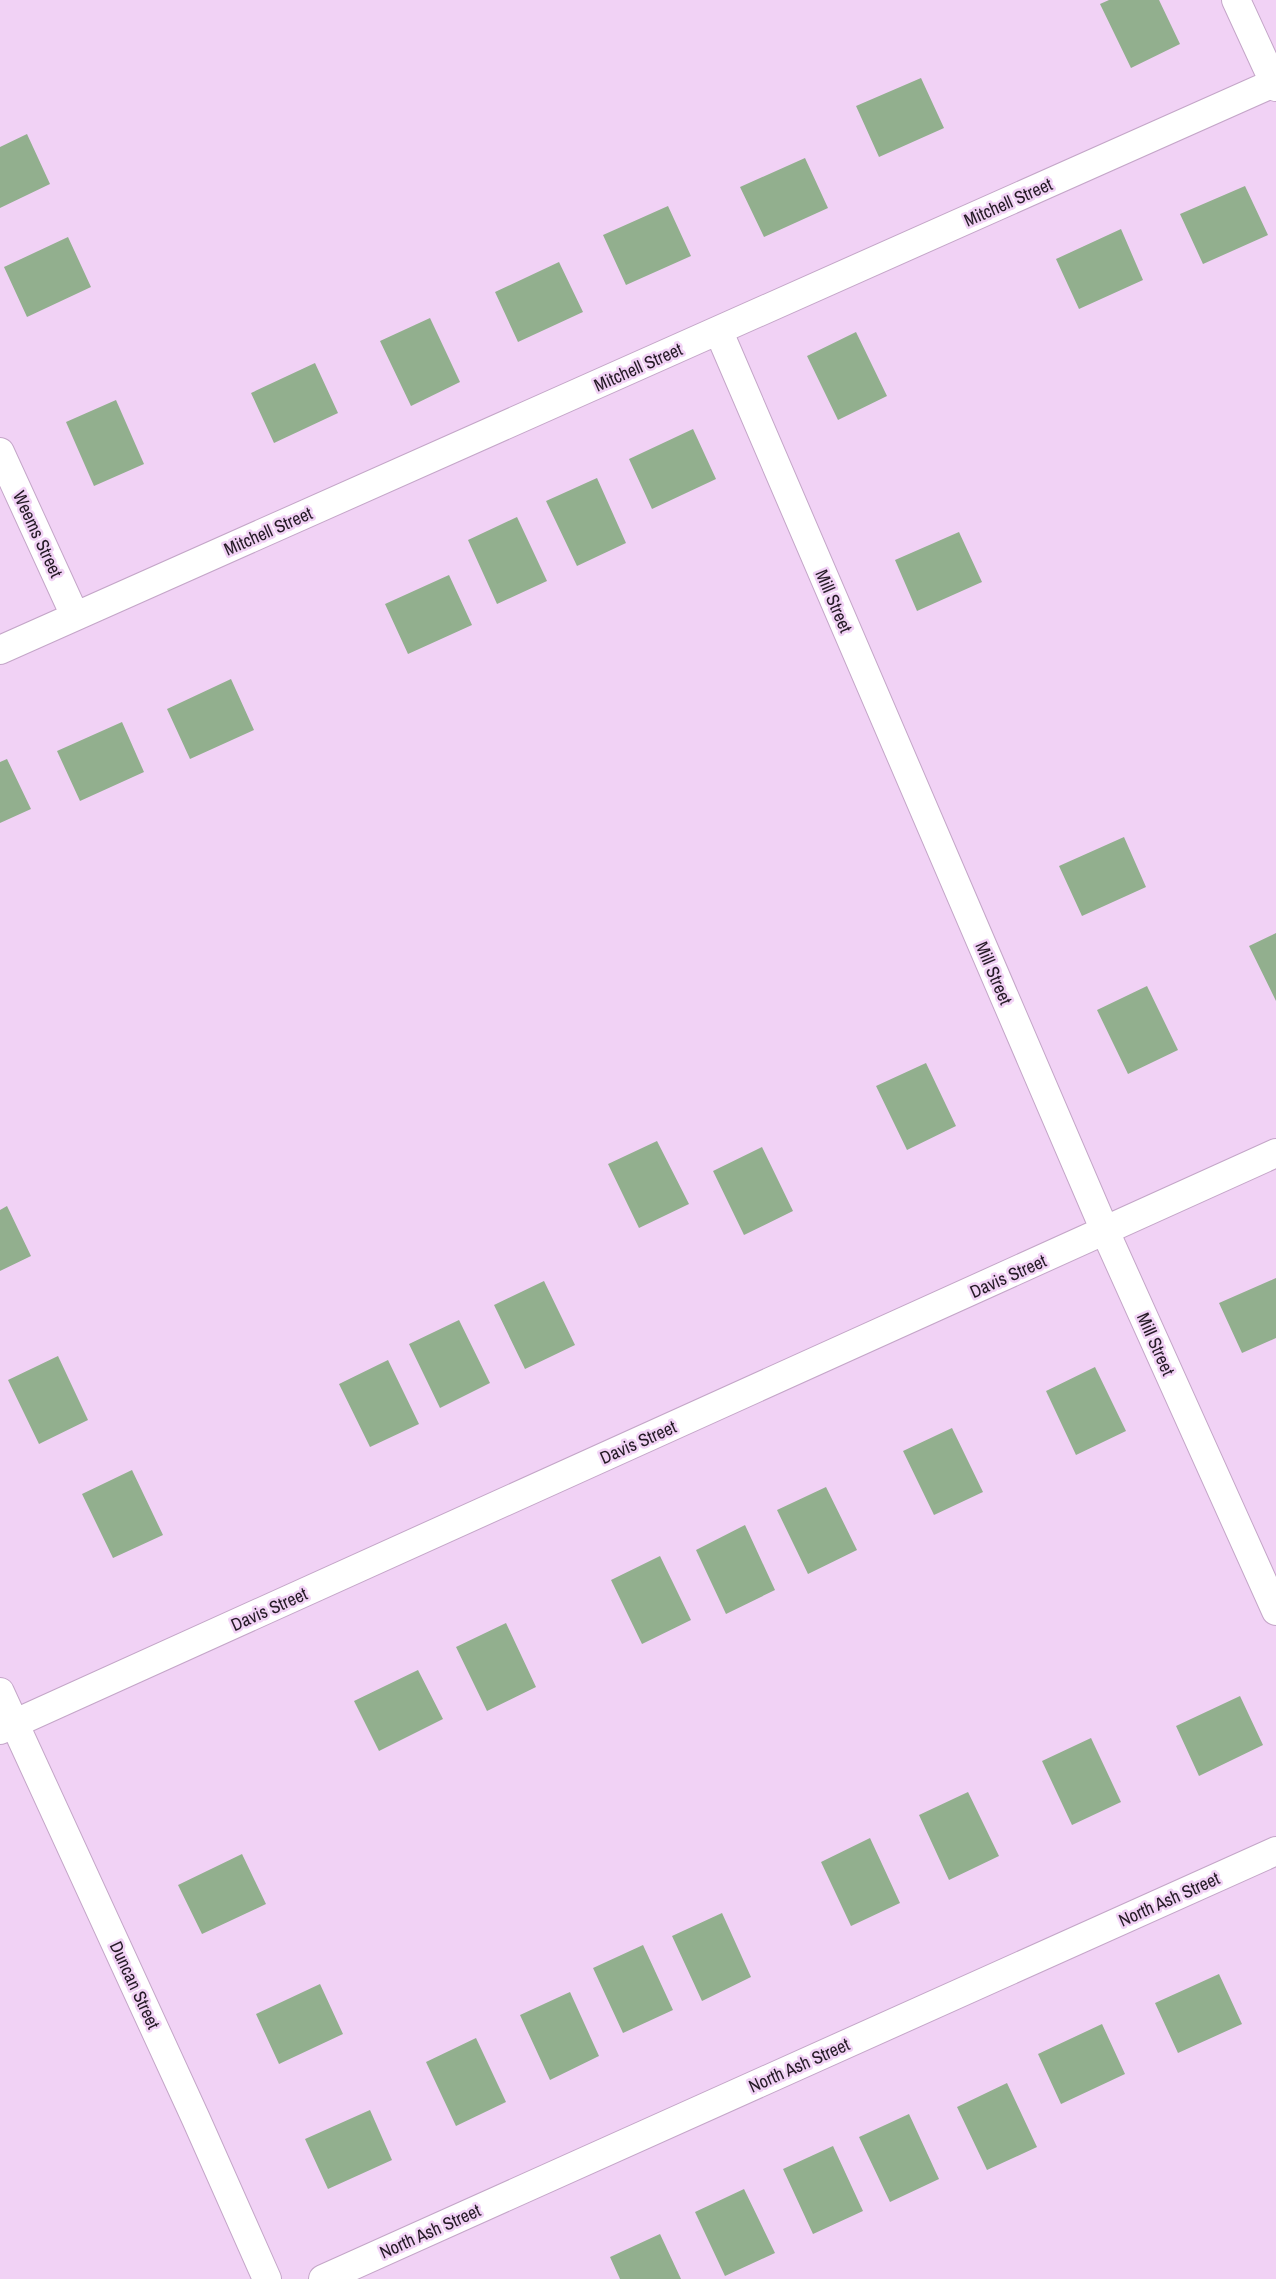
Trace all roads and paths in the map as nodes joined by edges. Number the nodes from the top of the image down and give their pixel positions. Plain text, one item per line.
1 (1236, 0) edge
2 (1276, 84) edge
3 (719, 332) junction
4 (0, 452) edge
5 (75, 616) junction
6 (0, 650) edge
7 (1276, 1153) edge
8 (1105, 1232) junction
9 (1276, 1611) edge
10 (0, 1692) edge
11 (7, 1727) edge
12 (1276, 1851) edge
13 (267, 2279) edge
14 (322, 2279) edge

1 - 2 street
2 - 3 street, Mitchell Street
3 - 5 street, Mitchell Street
3 - 8 street, Mill Street
4 - 5 street, Weems Street
5 - 6 street, Mitchell Street
7 - 8 street, Davis Street
8 - 9 street, Mill Street
8 - 11 street, Davis Street
10 - 11 street, Duncan Street
11 - 13 street, Duncan Street
12 - 14 street, North Ash Street

